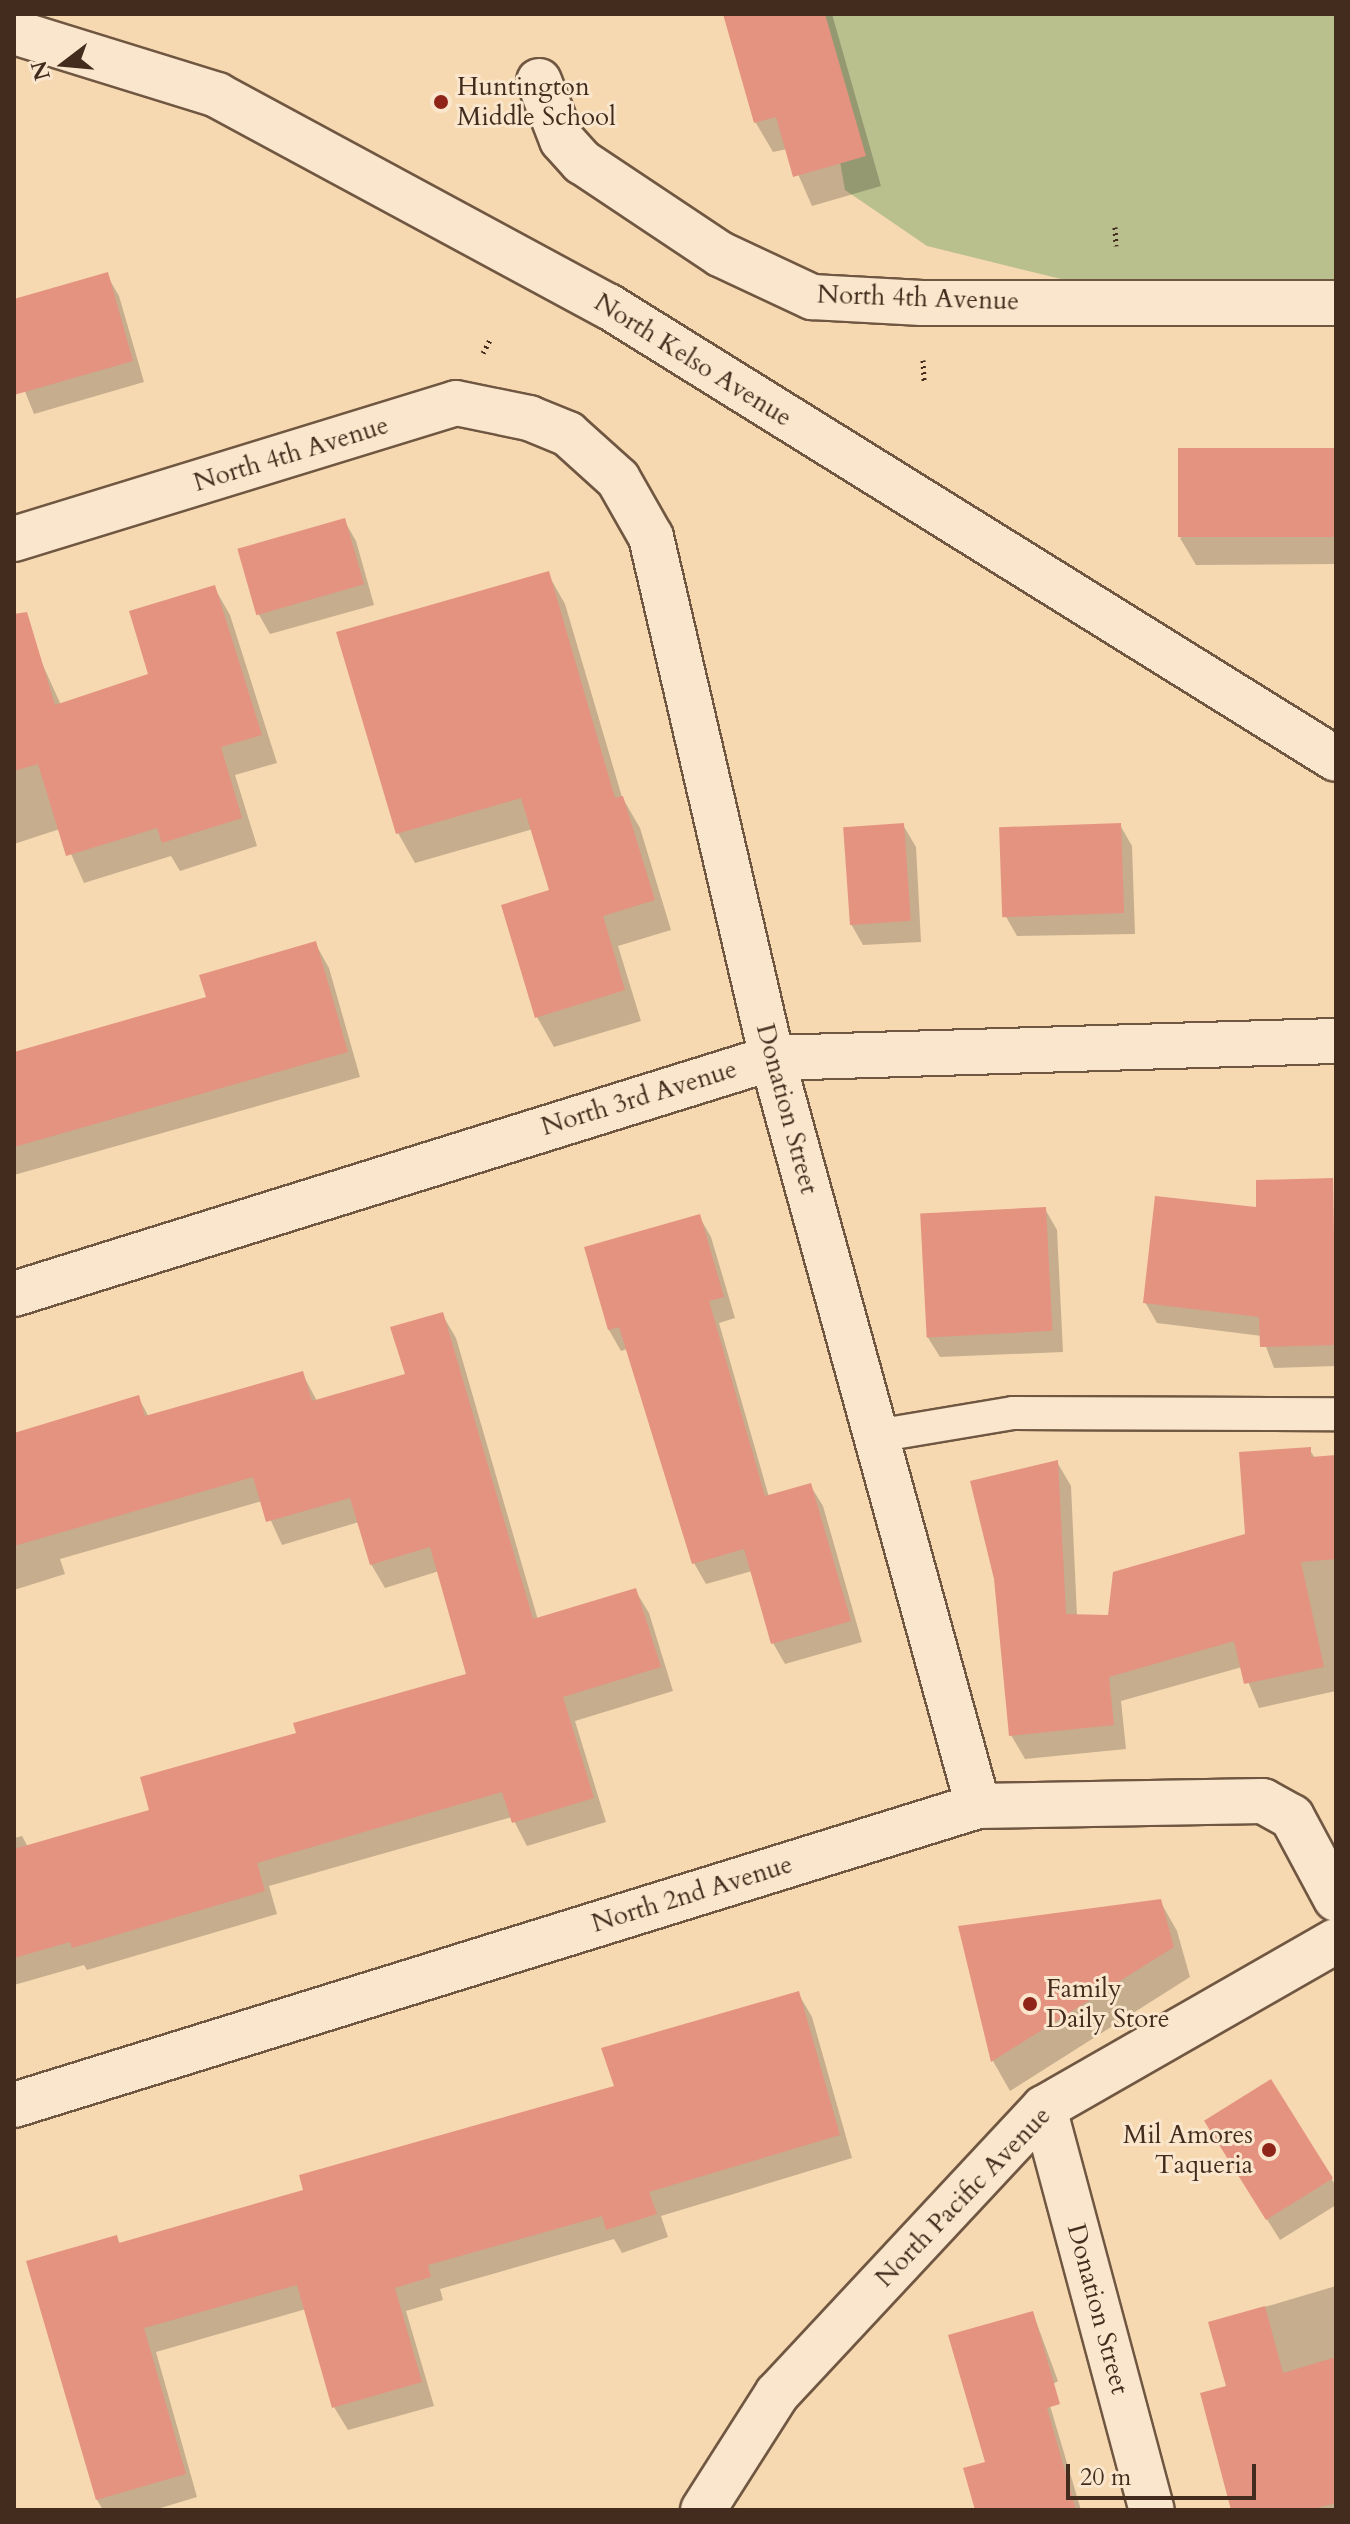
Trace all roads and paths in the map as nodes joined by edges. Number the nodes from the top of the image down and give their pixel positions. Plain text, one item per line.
1 (14, 32) edge
2 (539, 81) dead end
3 (1336, 303) edge
4 (568, 434) joint
5 (14, 539) edge
6 (1336, 759) edge
7 (1336, 1041) edge
8 (772, 1058) junction
9 (14, 1294) edge
10 (1336, 1414) edge
11 (876, 1436) junction
12 (978, 1806) junction
13 (1336, 1899) edge
14 (1336, 1941) edge
15 (14, 2105) edge
16 (1044, 2108) junction
17 (703, 2510) edge
18 (1152, 2510) edge

1 - 6 street, North Kelso Avenue
2 - 3 street, North 4th Avenue
4 - 5 street, North 4th Avenue
4 - 8 street, Donation Street
7 - 8 street, North 3rd Avenue
8 - 9 street, North 3rd Avenue
8 - 11 street, Donation Street
10 - 11 lane
11 - 12 street, Donation Street
12 - 13 street, North 2nd Avenue
12 - 15 street, North 2nd Avenue
14 - 16 street, North Pacific Avenue
16 - 17 street, North Pacific Avenue
16 - 18 street, Donation Street

